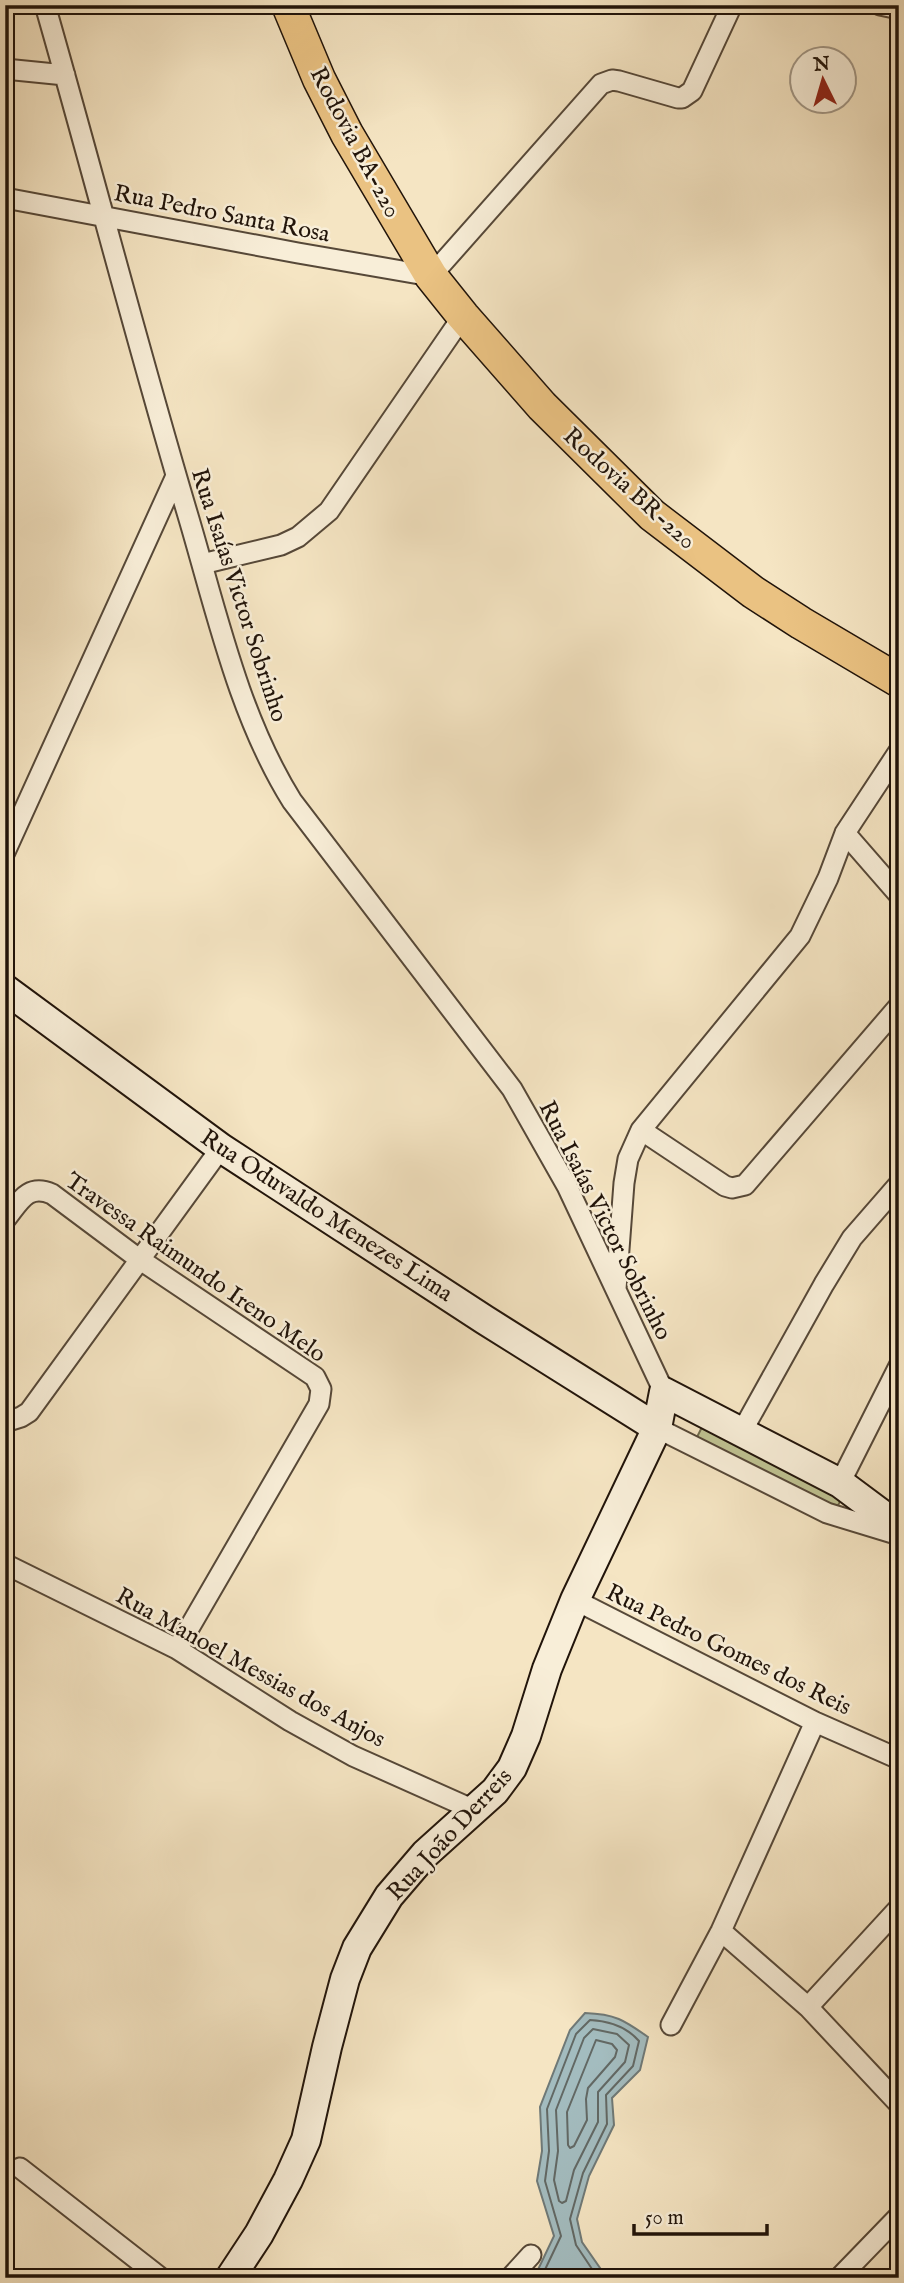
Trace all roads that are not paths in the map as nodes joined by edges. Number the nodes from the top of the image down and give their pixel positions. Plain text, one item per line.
1 (45, 5) edge
2 (288, 5) edge
3 (732, 5) edge
4 (880, 5) edge
5 (899, 9) edge
6 (5, 69) edge
7 (65, 75) junction
8 (5, 198) edge
9 (104, 216) junction
10 (431, 276) junction
11 (463, 316) junction
12 (176, 476) junction
13 (202, 564) junction
14 (899, 681) edge
15 (899, 751) edge
16 (845, 833) junction
17 (5, 852) edge
18 (899, 895) edge
19 (5, 989) edge
20 (899, 1006) edge
21 (641, 1130) junction
22 (221, 1148) junction
23 (899, 1184) edge
24 (5, 1220) edge
25 (139, 1259) junction
26 (616, 1290) junction
27 (899, 1366) edge
28 (664, 1392) junction
29 (5, 1422) edge
30 (657, 1428) junction
31 (741, 1433) junction
32 (840, 1483) junction
33 (899, 1527) edge
34 (899, 1535) edge
35 (5, 1564) edge
36 (575, 1600) junction
37 (177, 1649) junction
38 (815, 1722) junction
39 (899, 1759) edge
40 (474, 1810) junction
41 (899, 1908) edge
42 (721, 1931) junction
43 (808, 2007) junction
44 (671, 2025) dead end
45 (899, 2104) edge
46 (20, 2168) dead end
47 (899, 2216) edge
48 (531, 2255) dead end
49 (161, 2278) edge
50 (230, 2278) edge
51 (510, 2278) edge
52 (839, 2278) edge

1 - 7 street, Rua Isaías Victor Sobrinho
2 - 10 main road, Rodovia BA-220
3 - 10 street
4 - 5 street
6 - 7 street
7 - 9 street, Rua Isaías Victor Sobrinho
8 - 9 street, Rua Pedro Santa Rosa
9 - 10 street, Rua Pedro Santa Rosa
9 - 12 street, Rua Isaías Victor Sobrinho
10 - 11 main road, Rodovia BR-220
11 - 13 street
11 - 14 main road, Rodovia BR-220
12 - 13 street, Rua Isaías Victor Sobrinho
12 - 17 street
13 - 26 street, Rua Isaías Victor Sobrinho
15 - 16 street
16 - 18 street
16 - 21 street
19 - 22 street, Rua Oduvaldo Menezes Lima
20 - 21 street
21 - 26 street
22 - 25 street
22 - 30 street, Rua Oduvaldo Menezes Lima
23 - 31 street
24 - 25 street, Travessa Raimundo Ireno Melo
25 - 29 street
25 - 37 street, Travessa Raimundo Ireno Melo
26 - 28 street, Rua Isaías Victor Sobrinho
27 - 32 street
28 - 30 street, Rua João Derreis
28 - 31 street
30 - 34 street
30 - 36 street, Rua João Derreis
31 - 32 street
32 - 33 street
35 - 37 street, Rua Manoel Messias dos Anjos
36 - 38 street, Rua Pedro Gomes dos Reis
36 - 40 street, Rua João Derreis
37 - 40 street, Rua Manoel Messias dos Anjos
38 - 39 street, Rua Pedro Gomes dos Reis
38 - 42 street
40 - 50 street, Rua João Derreis
41 - 43 street
42 - 43 street
42 - 44 street
43 - 45 street
46 - 49 street
47 - 52 street
48 - 51 street

